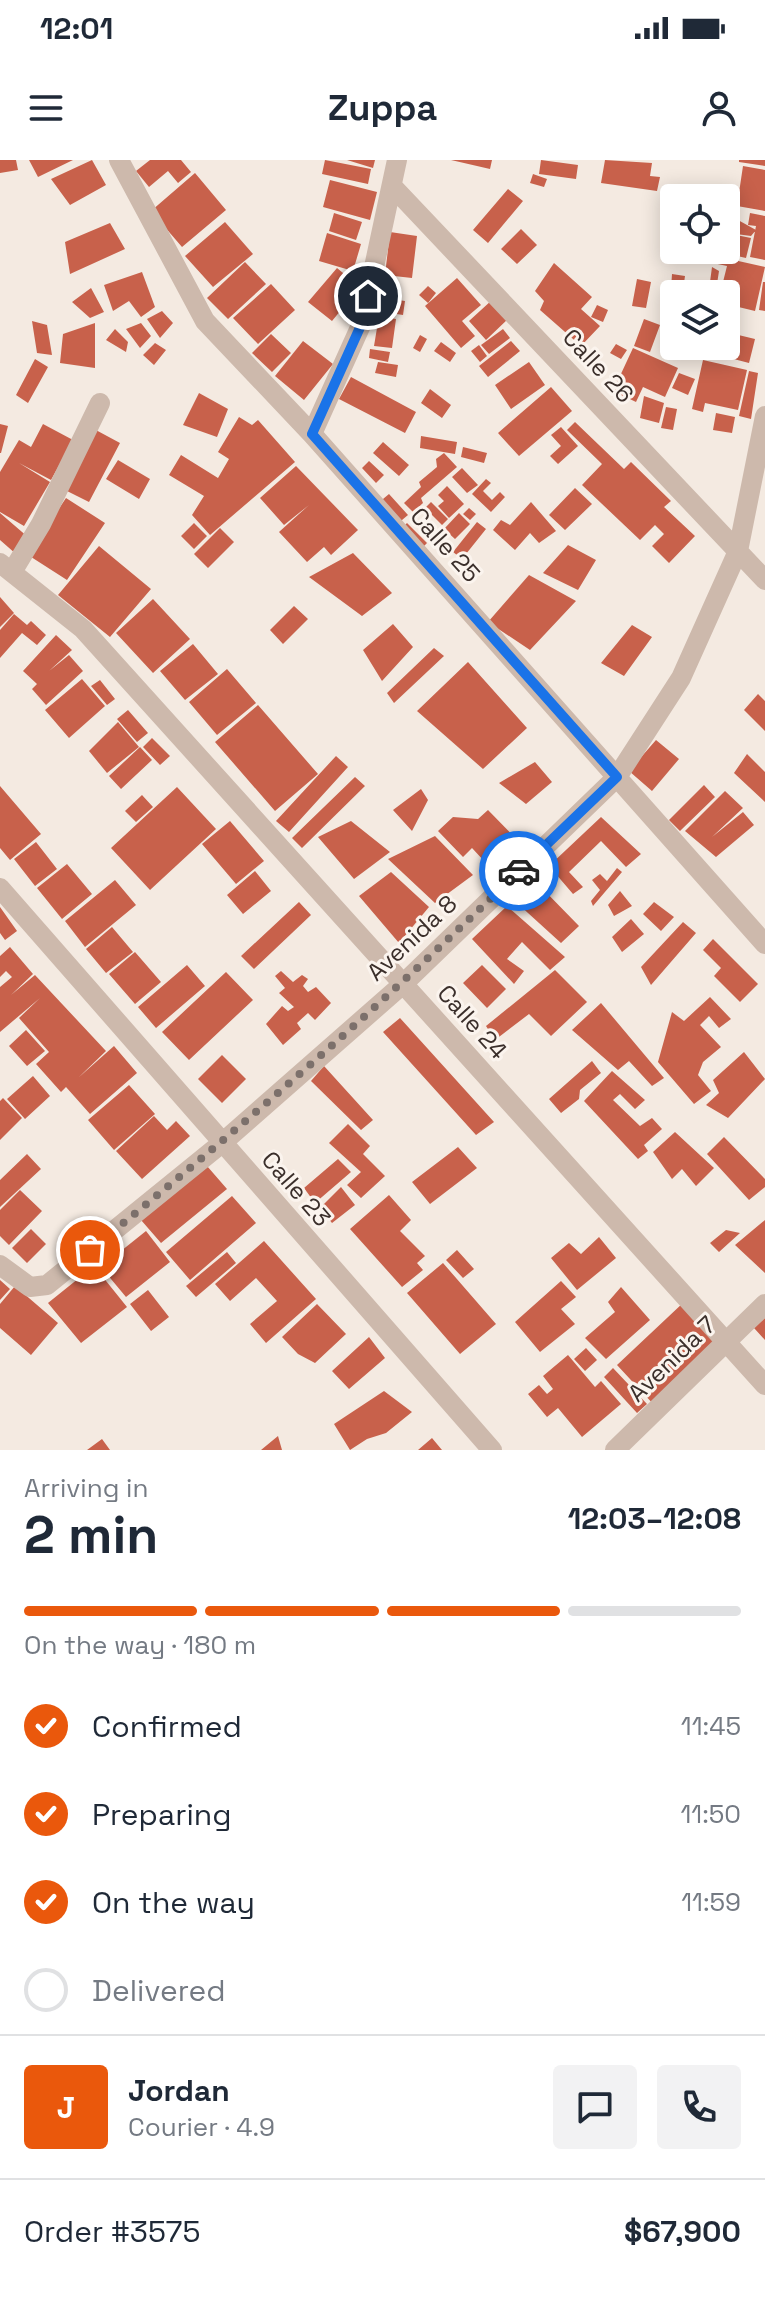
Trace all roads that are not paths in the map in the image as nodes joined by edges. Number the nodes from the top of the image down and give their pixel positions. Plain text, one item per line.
1 (119, 160) edge
2 (397, 160) edge
3 (393, 187) junction
4 (100, 403) dead end
5 (765, 416) edge
6 (312, 434) junction
7 (738, 551) junction
8 (6, 567) edge
9 (765, 580) edge
10 (617, 777) junction
11 (0, 888) edge
12 (765, 944) edge
13 (403, 984) junction
14 (222, 1143) junction
15 (0, 1265) edge
16 (765, 1304) edge
17 (726, 1343) junction
18 (765, 1385) edge
19 (492, 1450) edge
20 (615, 1450) edge

1 - 6 street, Calle 25
2 - 3 street
3 - 6 street
3 - 7 street, Calle 26
4 - 8 street
5 - 7 street, Avenida 8
6 - 10 street, Calle 25
7 - 9 street, Calle 26
7 - 10 street, Avenida 8
8 - 13 street, Calle 24
10 - 12 street, Calle 25
10 - 13 street, Avenida 8
11 - 14 street, Calle 23
13 - 14 street, Avenida 8
13 - 17 street, Calle 24
14 - 15 street, Avenida 8
14 - 19 street, Calle 23
16 - 17 street, Avenida 7
17 - 18 street, Calle 24
17 - 20 street, Avenida 7

